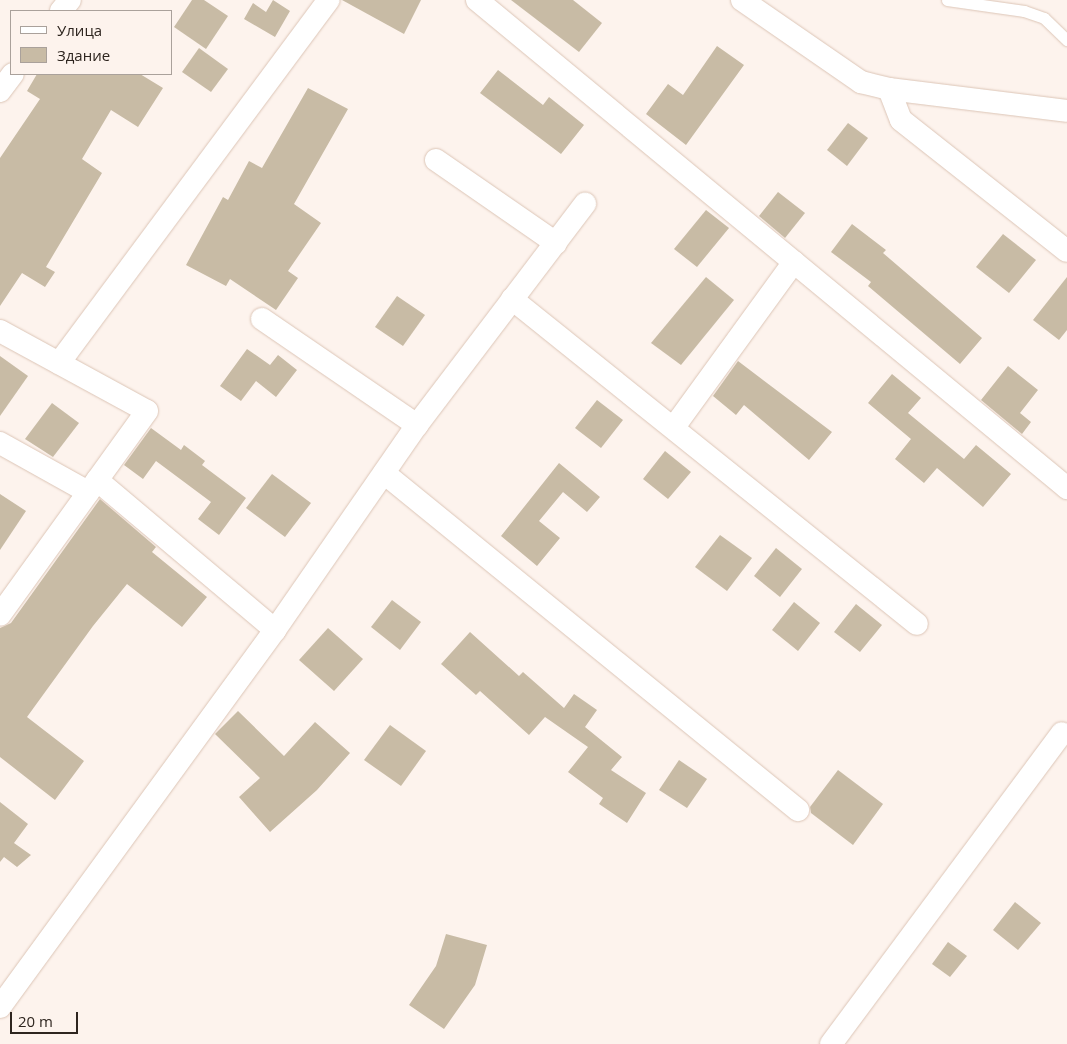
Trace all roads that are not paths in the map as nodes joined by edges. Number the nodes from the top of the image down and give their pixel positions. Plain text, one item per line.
1 (70, 0) edge
2 (329, 0) edge
3 (477, 0) edge
4 (742, 0) edge
5 (947, 0) edge
6 (62, 10) edge
7 (1067, 40) edge
8 (12, 75) edge
9 (889, 89) junction
10 (0, 91) edge
11 (1067, 111) edge
12 (436, 160) dead end
13 (585, 204) dead end
14 (556, 243) junction
15 (1067, 251) edge
16 (794, 262) junction
17 (512, 299) junction
18 (262, 319) dead end
19 (0, 331) edge
20 (59, 363) junction
21 (417, 425) junction
22 (674, 427) junction
23 (0, 443) edge
24 (384, 473) junction
25 (93, 486) junction
26 (1067, 488) edge
27 (0, 614) edge
28 (917, 624) dead end
29 (276, 630) junction
30 (1062, 733) dead end
31 (798, 810) dead end
32 (0, 1007) edge
33 (830, 1044) edge

1 - 6 street
2 - 20 street
3 - 16 street
4 - 9 street
5 - 7 lane
8 - 10 street
9 - 11 street
9 - 15 street
12 - 14 street
13 - 14 street
14 - 17 street
16 - 22 street
16 - 26 street
17 - 21 street
17 - 22 street
18 - 21 street
19 - 20 street
20 - 25 street
21 - 24 street
22 - 28 street
23 - 25 street
24 - 29 street
24 - 31 street
25 - 27 street
25 - 29 street
29 - 32 street
30 - 33 street

